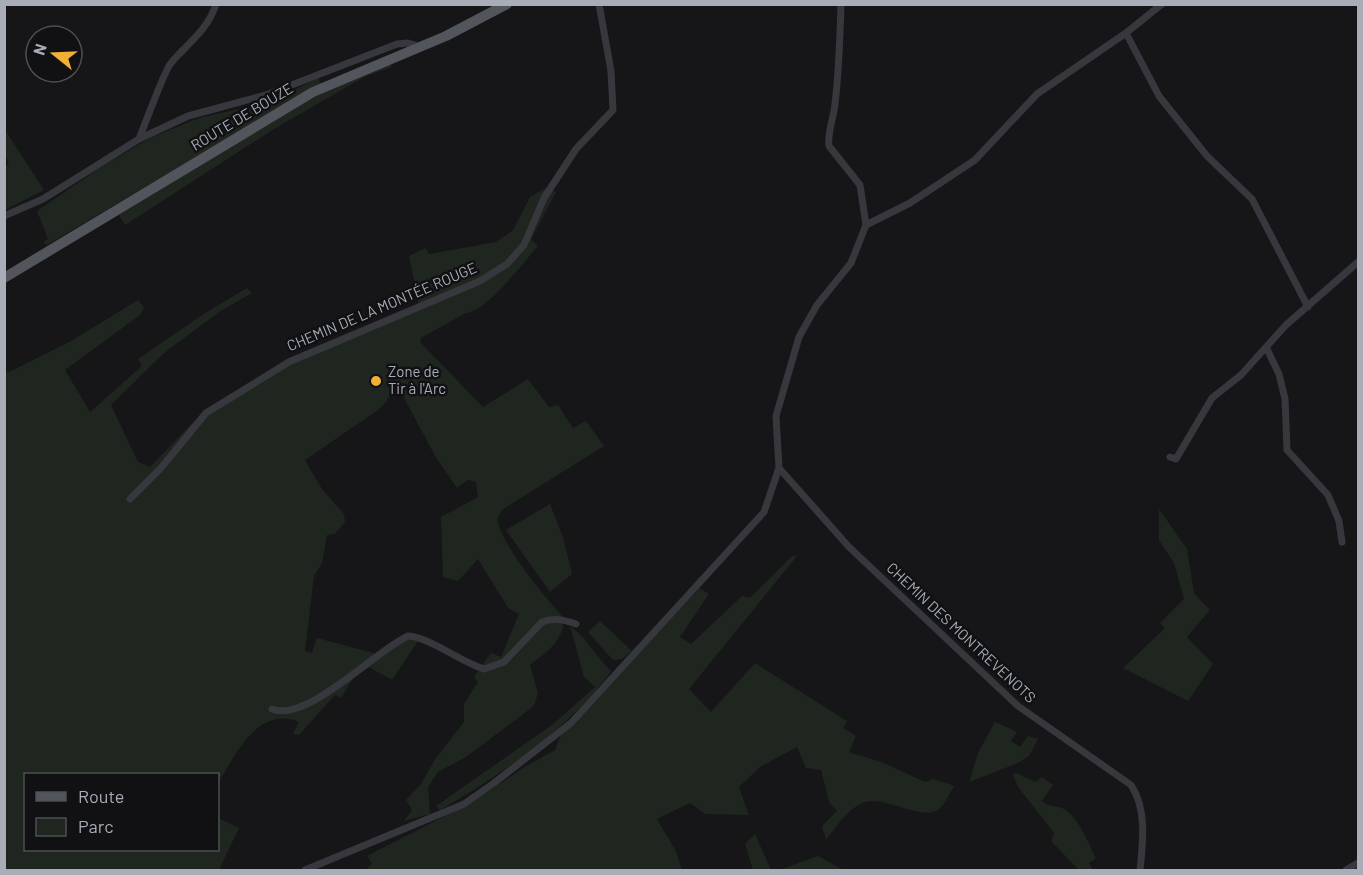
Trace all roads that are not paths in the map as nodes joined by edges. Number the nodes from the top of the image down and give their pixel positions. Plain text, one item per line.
1 (216, 4) edge
2 (507, 4) edge
3 (599, 4) edge
4 (841, 4) edge
5 (1162, 4) edge
6 (1126, 33) junction
7 (421, 46) junction
8 (139, 140) junction
9 (4, 216) edge
10 (866, 225) junction
11 (1359, 262) edge
12 (4, 278) edge
13 (1308, 307) junction
14 (1267, 349) junction
15 (1170, 457) dead end
16 (779, 468) junction
17 (130, 499) dead end
18 (1342, 542) dead end
19 (576, 624) dead end
20 (272, 709) dead end
21 (1359, 863) edge
22 (305, 870) edge
23 (1140, 870) edge
24 (1346, 870) edge

1 - 8 street
2 - 7 main road, ROUTE DE BOUZE
3 - 17 street, CHEMIN DE LA MONTÉE ROUGE
4 - 10 street
5 - 6 street
6 - 10 street
6 - 13 street
7 - 8 street
7 - 12 main road, ROUTE DE BOUZE
8 - 9 street
10 - 16 street
11 - 13 street
13 - 14 street
14 - 15 street
14 - 18 street
16 - 22 street
16 - 23 street, CHEMIN DES MONTREVENOTS
19 - 20 street
21 - 24 street

